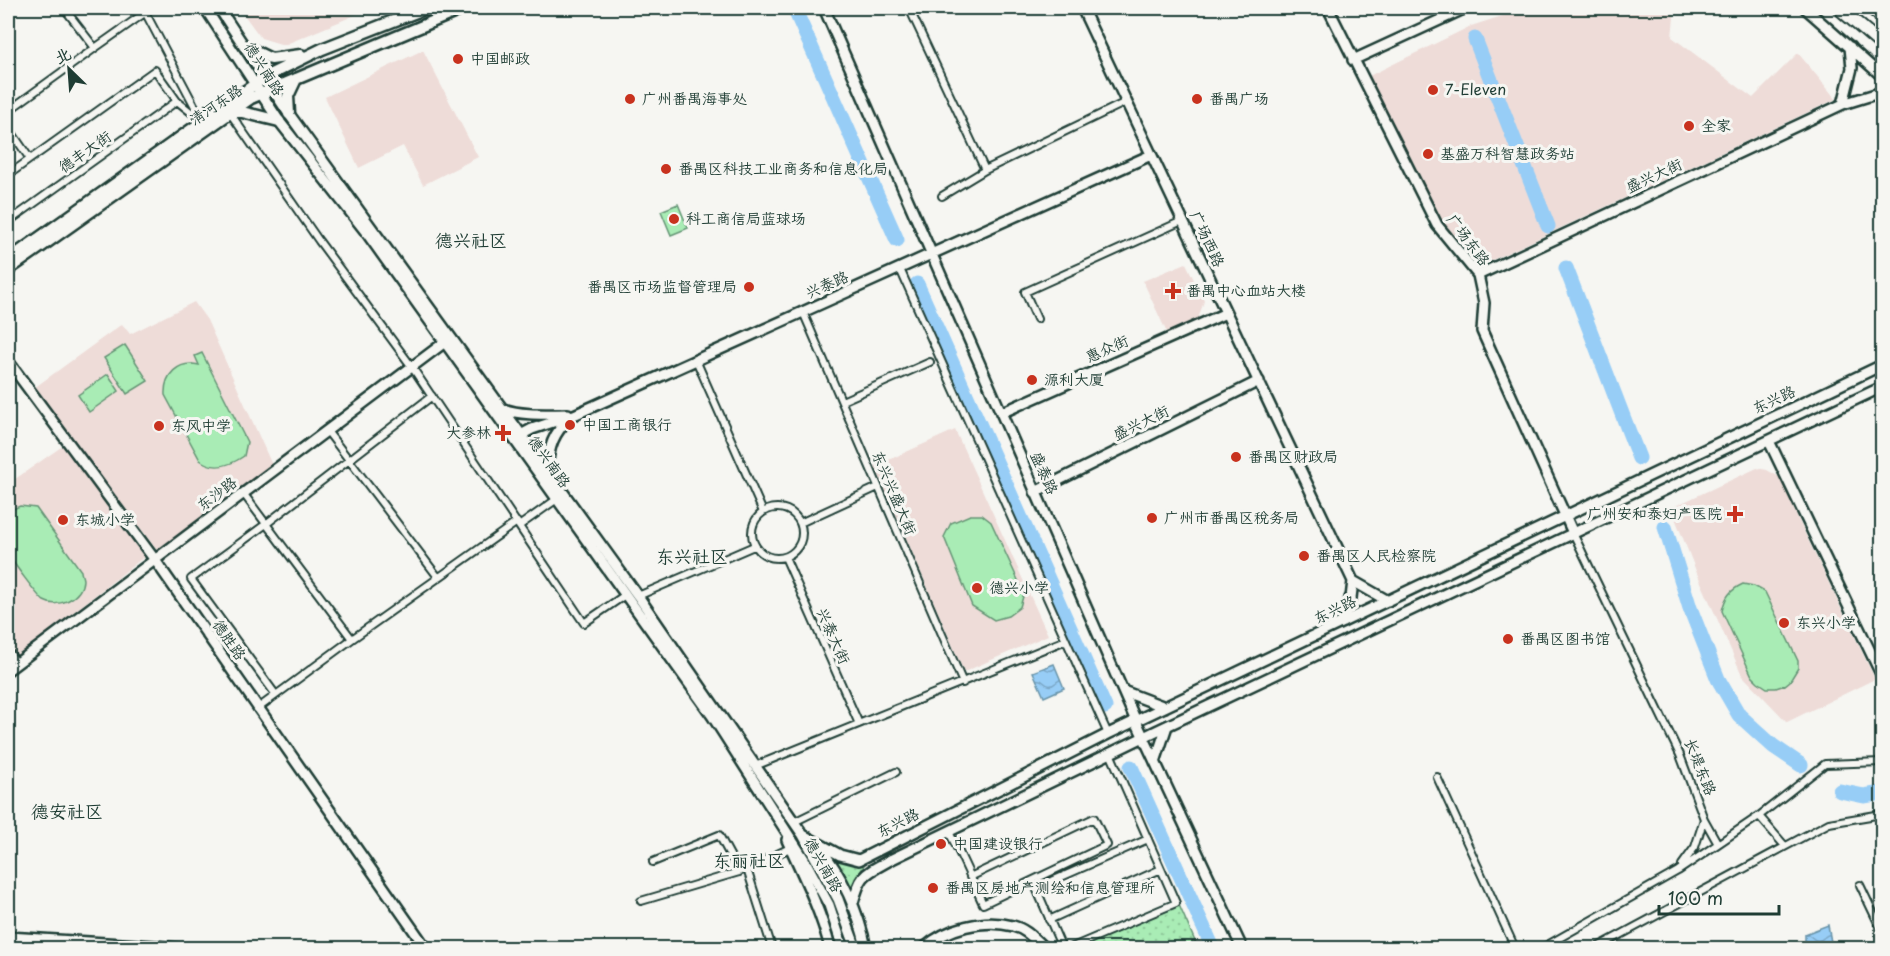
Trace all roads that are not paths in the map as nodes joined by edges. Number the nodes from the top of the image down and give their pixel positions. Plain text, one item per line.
1 (64, 8) edge
2 (205, 8) edge
3 (219, 8) edge
4 (426, 8) edge
5 (465, 8) edge
6 (824, 8) edge
7 (909, 8) edge
8 (1082, 8) edge
9 (1328, 8) edge
10 (1466, 8) edge
11 (1480, 8) edge
12 (1487, 8) edge
13 (1805, 8) edge
14 (1872, 8) edge
15 (145, 10) edge
16 (1453, 10) edge
17 (1842, 10) edge
18 (1882, 17) edge
19 (1882, 45) edge
20 (244, 46) junction
21 (1850, 47) junction
22 (95, 48) junction
23 (322, 49) junction
24 (1882, 54) edge
25 (1353, 60) junction
26 (329, 65) junction
27 (1882, 76) edge
28 (265, 77) junction
29 (297, 79) junction
30 (258, 88) junction
31 (273, 89) junction
32 (1882, 92) edge
33 (177, 101) junction
34 (1126, 102) junction
35 (1843, 104) junction
36 (8, 111) edge
37 (230, 112) junction
38 (289, 114) junction
39 (202, 121) junction
40 (279, 121) junction
41 (8, 127) edge
42 (14, 137) junction
43 (8, 142) edge
44 (1151, 155) junction
45 (30, 159) junction
46 (986, 170) junction
47 (8, 175) edge
48 (942, 196) dead end
49 (1182, 221) junction
50 (8, 222) edge
51 (931, 255) junction
52 (8, 260) edge
53 (900, 269) junction
54 (8, 270) edge
55 (1478, 275) junction
56 (803, 312) junction
57 (1226, 313) junction
58 (1037, 319) dead end
59 (445, 342) junction
60 (696, 360) junction
61 (8, 361) edge
62 (930, 362) dead end
63 (1882, 365) edge
64 (412, 367) junction
65 (1259, 381) junction
66 (1882, 387) edge
67 (432, 396) junction
68 (842, 401) junction
69 (503, 409) junction
70 (1001, 413) junction
71 (574, 415) junction
72 (327, 431) junction
73 (518, 437) junction
74 (1769, 441) junction
75 (348, 460) junction
76 (547, 469) junction
77 (878, 487) junction
78 (1035, 492) junction
79 (243, 493) junction
80 (557, 499) junction
81 (763, 512) junction
82 (1565, 516) junction
83 (800, 523) junction
84 (266, 524) junction
85 (518, 524) junction
86 (1573, 533) junction
87 (754, 546) junction
88 (785, 557) junction
89 (155, 560) junction
90 (438, 577) junction
91 (1353, 581) junction
92 (625, 594) junction
93 (638, 596) junction
94 (1388, 601) junction
95 (1343, 622) junction
96 (352, 639) junction
97 (1066, 640) junction
98 (8, 651) edge
99 (17, 663) junction
100 (8, 670) edge
101 (1882, 676) edge
102 (963, 683) junction
103 (1123, 690) junction
104 (1199, 691) junction
105 (276, 695) junction
106 (1165, 707) junction
107 (1206, 707) junction
108 (257, 709) junction
109 (1136, 721) junction
110 (859, 724) junction
111 (1167, 726) junction
112 (1108, 734) junction
113 (1144, 737) junction
114 (1074, 751) junction
115 (1110, 753) junction
116 (1155, 762) junction
117 (1882, 762) edge
118 (755, 766) junction
119 (1081, 767) junction
120 (896, 772) dead end
121 (1437, 777) dead end
122 (773, 811) junction
123 (1882, 814) edge
124 (1759, 816) junction
125 (1704, 819) junction
126 (794, 822) junction
127 (949, 832) junction
128 (802, 835) junction
129 (1148, 839) junction
130 (815, 842) junction
131 (1718, 844) junction
132 (1785, 846) junction
133 (790, 848) junction
134 (653, 862) dead end
135 (747, 868) junction
136 (1161, 870) junction
137 (1678, 871) junction
138 (739, 872) junction
139 (970, 877) junction
140 (1860, 885) dead end
141 (641, 901) dead end
142 (852, 906) junction
143 (1049, 920) junction
144 (1882, 931) edge
145 (8, 937) edge
146 (421, 946) edge
147 (175, 948) edge
148 (772, 948) edge
149 (830, 948) edge
150 (843, 948) edge
151 (856, 948) edge
152 (866, 948) edge
153 (924, 948) edge
154 (1044, 948) edge
155 (1062, 948) edge
156 (1070, 948) edge
157 (1242, 948) edge
158 (1515, 948) edge
159 (1542, 948) edge
160 (1596, 948) edge

1 - 22 street
2 - 30 street, 德兴南路
3 - 20 street, 德兴南路
4 - 23 main road, 清河东路
5 - 26 main road, 清河东路
6 - 51 street, 盛泰路
7 - 46 street
8 - 34 street, 广场西路
9 - 25 street, 广场东路
10 - 16 street
11 - 12 street
13 - 21 street
14 - 18 highway
15 - 22 street
15 - 39 street
16 - 25 street
17 - 19 highway
17 - 24 highway
20 - 23 main road
20 - 28 street, 德兴南路
21 - 27 street
21 - 35 street
22 - 36 street
23 - 26 main road
23 - 28 main road, 清河东路
25 - 55 street, 广场东路
26 - 29 main road, 清河东路
28 - 30 main road, 清河东路
28 - 31 street, 德兴南路
29 - 31 main road, 清河东路
29 - 38 main road
30 - 31 main road, 清河东路
30 - 37 main road, 清河东路
30 - 39 main road, 清河东路
30 - 40 street, 德兴南路
31 - 38 street, 德兴南路
32 - 35 street, 盛兴大街
33 - 39 street
33 - 45 street
33 - 50 street, 德丰大街
34 - 44 street, 广场西路
34 - 46 street
35 - 55 street, 盛兴大街
37 - 40 main road
37 - 54 main road, 清河东路
37 - 64 street
38 - 69 street, 德兴南路
39 - 52 main road, 清河东路
40 - 59 street, 德兴南路
41 - 42 street
42 - 43 street
42 - 45 street
44 - 49 street, 广场西路
44 - 51 street, 兴泰路
45 - 47 street
46 - 48 street
49 - 57 street, 广场西路
49 - 58 street
51 - 53 street, 兴泰路
51 - 70 street, 盛泰路
53 - 56 street, 兴泰路
53 - 97 street
55 - 82 street, 广场东路
56 - 60 street, 兴泰路
56 - 68 street, 东兴兴盛大街
57 - 65 street, 广场西路
57 - 70 street, 惠众街
59 - 64 street, 东沙路
59 - 73 street, 德兴南路
60 - 71 street, 兴泰路
60 - 81 street
61 - 89 street, 德胜路
62 - 68 street
63 - 82 street, 东兴路
64 - 67 street
64 - 72 street, 东沙路
65 - 78 street, 盛兴大街
65 - 91 street, 广场西路
66 - 74 street, 东兴路
67 - 75 street
67 - 85 street
68 - 77 street, 东兴兴盛大街
69 - 71 street
69 - 73 street, 德兴南路
70 - 78 street, 盛泰路
71 - 73 street, 兴泰路
71 - 76 street
72 - 75 street
72 - 79 street, 东沙路
73 - 76 street, 德兴南路
73 - 80 street, 德兴南路
74 - 86 street, 东兴路
74 - 101 street
75 - 84 street
75 - 90 street
76 - 93 street, 德兴南路
77 - 83 street
77 - 102 street, 东兴兴盛大街
78 - 103 street, 盛泰路
79 - 84 street
79 - 89 street, 东沙路
80 - 85 street
80 - 92 street, 德兴南路
81 - 83 street
81 - 87 street
82 - 86 street, 广场东路
82 - 94 street, 东兴路
83 - 88 street
84 - 96 street
84 - 105 street
85 - 90 street
85 - 92 street
86 - 107 street, 东兴路
86 - 125 street, 长堤东路
87 - 88 street
87 - 93 street
88 - 110 street, 兴泰大街
89 - 99 street, 东沙路
89 - 108 street, 德胜路
90 - 96 street
91 - 94 street
91 - 95 street
92 - 122 street, 德兴南路
93 - 118 street, 德兴南路
94 - 95 street, 东兴路
95 - 104 street, 东兴路
96 - 105 street
97 - 102 street
97 - 112 street
98 - 99 street
99 - 100 street, 东沙路
102 - 110 street
103 - 106 street
103 - 109 street, 盛泰路
104 - 106 street, 东兴路
104 - 107 street
105 - 108 street
106 - 109 street, 东兴路
107 - 111 street, 东兴路
108 - 146 street, 德胜路
109 - 112 street, 东兴路
109 - 113 street, 盛泰路
110 - 118 street
111 - 113 street, 东兴路
111 - 116 street
112 - 114 street, 东兴路
113 - 115 street, 东兴路
113 - 116 street, 盛泰路
114 - 119 street
114 - 130 street, 东兴路
115 - 119 street, 东兴路
115 - 129 street
116 - 157 street, 盛泰路
117 - 124 street
118 - 126 street, 德兴南路
119 - 127 street, 东兴路
120 - 126 street
121 - 158 street
122 - 133 street
122 - 150 street, 德兴南路
123 - 132 street
124 - 131 street
124 - 132 street
125 - 131 street
125 - 137 street, 长堤东路
126 - 128 street, 德兴南路
127 - 139 street
127 - 142 street, 东兴路
128 - 130 street, 东兴路
128 - 151 street, 德兴南路
129 - 136 street
129 - 143 street
130 - 142 street
131 - 137 street
132 - 160 street
133 - 135 street
133 - 149 street
134 - 138 street
135 - 138 street
135 - 148 street
136 - 143 street
136 - 156 street
137 - 159 street, 长堤东路
138 - 141 street
139 - 139 street
140 - 144 street
142 - 152 street
143 - 155 street
145 - 147 street
153 - 154 street

